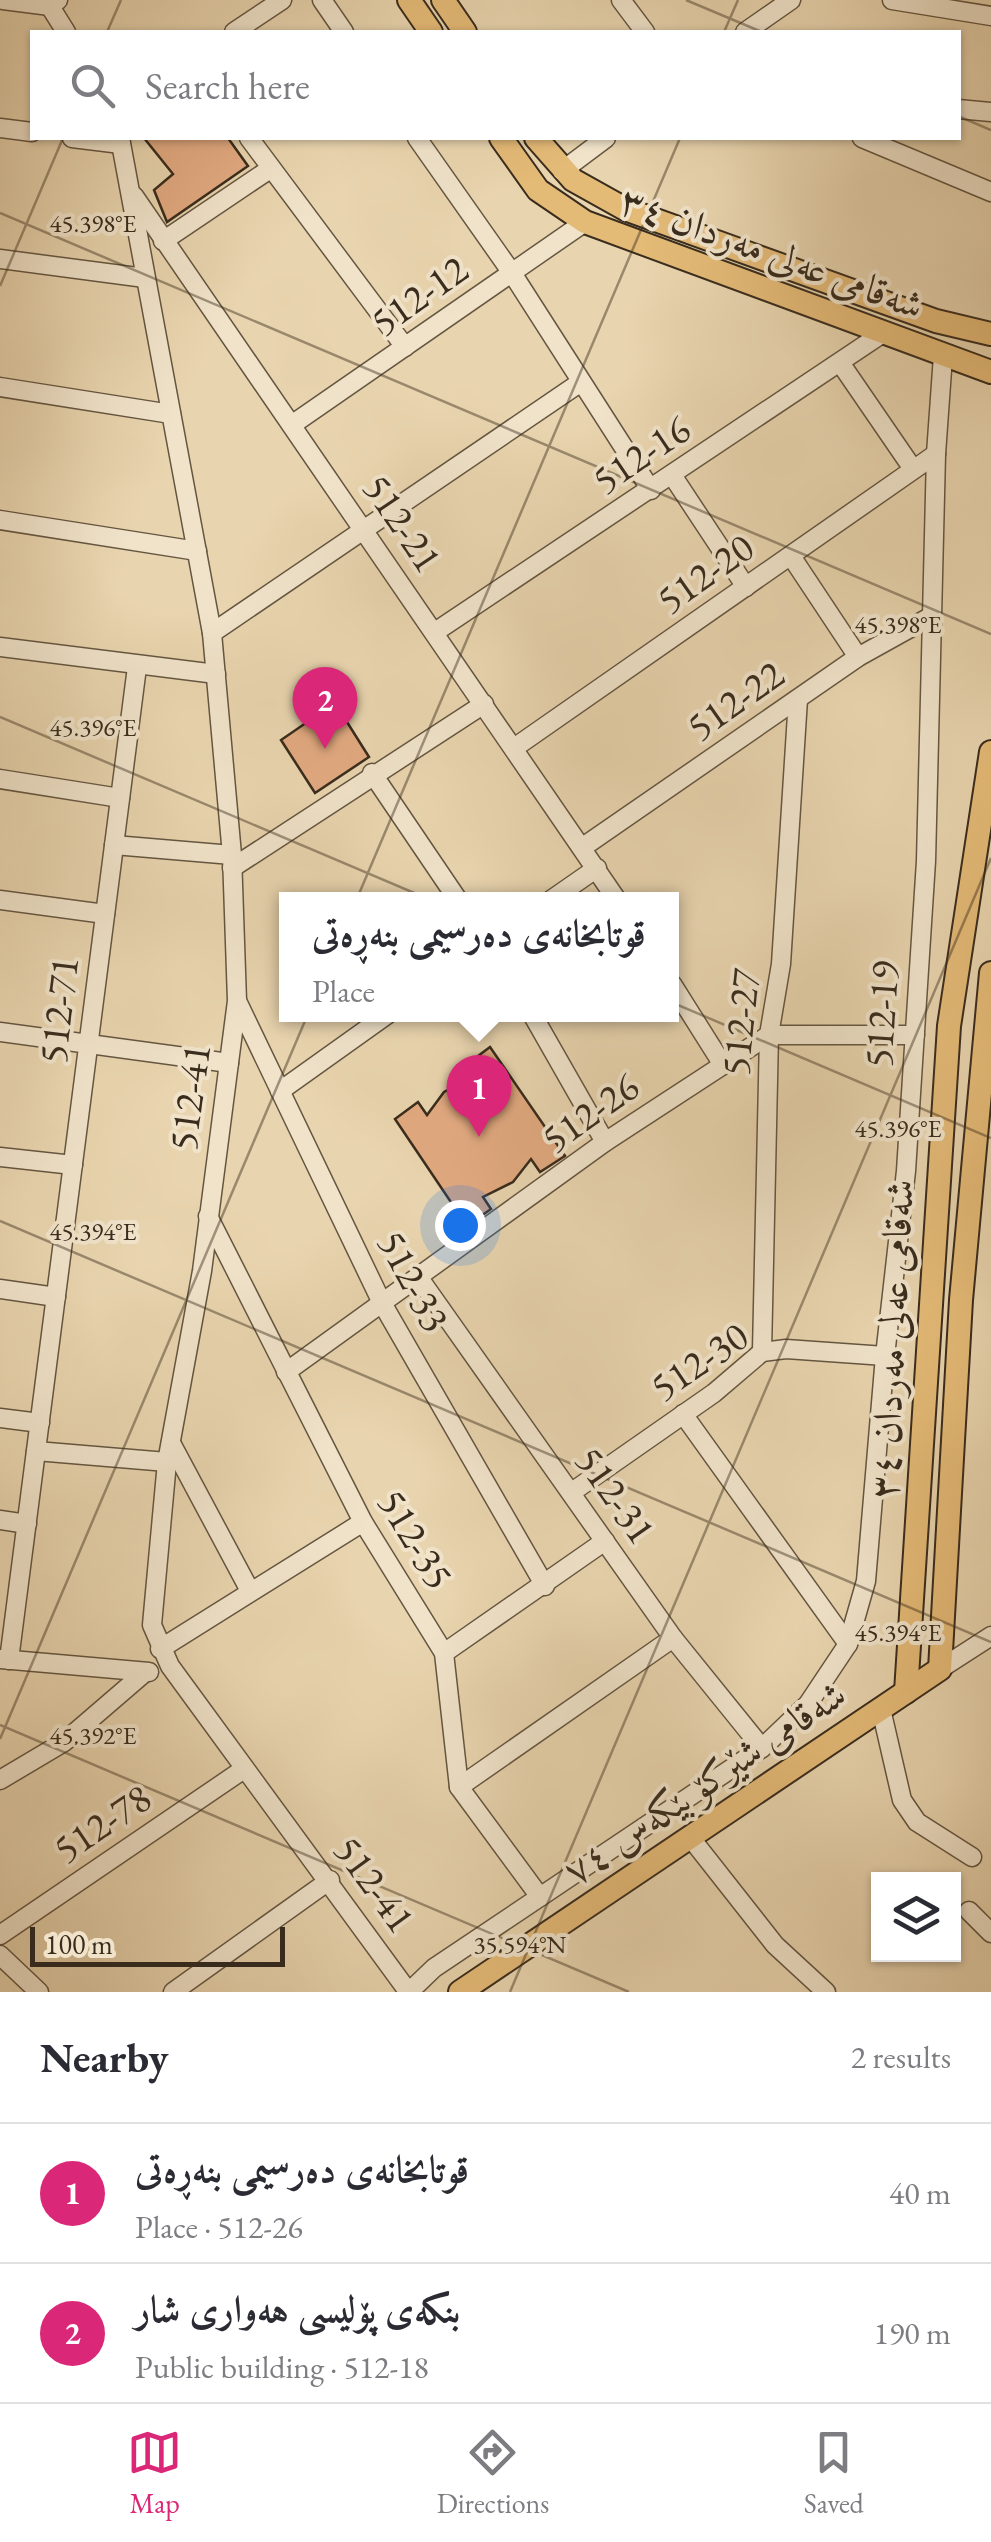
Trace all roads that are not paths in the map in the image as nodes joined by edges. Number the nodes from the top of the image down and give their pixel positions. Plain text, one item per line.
1 (3, 0) edge
2 (282, 0) edge
3 (322, 0) edge
4 (409, 0) edge
5 (442, 0) edge
6 (621, 0) edge
7 (791, 0) edge
8 (892, 0) edge
9 (51, 2) edge
10 (991, 16) edge
11 (65, 30) edge
12 (237, 30) edge
13 (343, 30) edge
14 (430, 30) edge
15 (464, 30) edge
16 (644, 30) edge
17 (748, 30) edge
18 (961, 109) edge
19 (991, 112) edge
20 (0, 128) edge
21 (30, 132) edge
22 (250, 140) edge
23 (419, 140) edge
24 (502, 140) edge
25 (538, 140) edge
26 (603, 140) edge
27 (867, 140) edge
28 (120, 141) edge
29 (270, 169) junction
30 (562, 171) junction
31 (128, 187) junction
32 (991, 192) edge
33 (584, 222) junction
34 (163, 241) junction
35 (0, 259) edge
36 (512, 273) junction
37 (145, 278) junction
38 (936, 321) junction
39 (883, 333) junction
40 (991, 334) edge
41 (405, 347) junction
42 (934, 352) junction
43 (841, 364) junction
44 (991, 372) edge
45 (581, 382) junction
46 (0, 387) edge
47 (170, 414) junction
48 (293, 424) junction
49 (936, 454) junction
50 (914, 469) junction
51 (672, 476) junction
52 (651, 490) junction
53 (0, 520) edge
54 (366, 527) junction
55 (197, 550) junction
56 (791, 556) junction
57 (746, 587) junction
58 (930, 617) junction
59 (212, 632) junction
60 (435, 632) junction
61 (0, 647) edge
62 (858, 658) junction
63 (137, 668) junction
64 (216, 674) junction
65 (798, 699) junction
66 (484, 704) junction
67 (514, 748) junction
68 (991, 752) edge
69 (372, 773) junction
70 (0, 779) edge
71 (120, 798) junction
72 (114, 845) junction
73 (583, 848) junction
74 (232, 862) junction
75 (597, 868) junction
76 (453, 892) edge
77 (562, 892) edge
78 (612, 892) edge
79 (0, 900) edge
80 (106, 914) junction
81 (991, 973) edge
82 (679, 995) edge
83 (238, 1001) junction
84 (377, 1022) edge
85 (537, 1022) edge
86 (0, 1032) edge
87 (769, 1035) junction
88 (915, 1035) junction
89 (88, 1046) junction
90 (229, 1063) junction
91 (723, 1065) junction
92 (280, 1091) junction
93 (605, 1142) junction
94 (0, 1157) edge
95 (73, 1165) junction
96 (208, 1216) junction
97 (419, 1278) junction
98 (0, 1288) edge
99 (56, 1297) junction
100 (382, 1303) junction
101 (762, 1352) junction
102 (884, 1356) junction
103 (286, 1372) junction
104 (684, 1414) junction
105 (0, 1418) edge
106 (40, 1423) junction
107 (36, 1451) junction
108 (169, 1453) junction
109 (572, 1492) junction
110 (0, 1520) edge
111 (363, 1522) junction
112 (27, 1524) junction
113 (604, 1541) junction
114 (545, 1586) junction
115 (249, 1589) junction
116 (991, 1636) edge
117 (674, 1638) junction
118 (848, 1644) junction
119 (160, 1650) junction
120 (444, 1653) junction
121 (5, 1659) edge
122 (170, 1666) junction
123 (940, 1670) junction
124 (143, 1674) junction
125 (906, 1692) junction
126 (881, 1709) junction
127 (762, 1748) junction
128 (244, 1769) junction
129 (0, 1780) edge
130 (460, 1787) junction
131 (690, 1837) junction
132 (972, 1857) dead end
133 (330, 1880) junction
134 (540, 1897) junction
135 (969, 1912) dead end
136 (991, 1933) edge
137 (0, 1934) edge
138 (0, 1955) edge
139 (408, 1991) edge
140 (39, 1992) edge
141 (173, 1992) edge
142 (460, 1992) edge
143 (826, 1992) edge

1 - 9 street
2 - 12 street
3 - 13 street
4 - 14 main road
5 - 15 main road
6 - 16 street
7 - 17 street
8 - 10 street
9 - 11 street
18 - 19 street
20 - 21 street
22 - 29 street
23 - 36 street
24 - 33 main road, شەقامی عەلی مەردان ٣٤
25 - 30 main road, شەقامی عەلی مەردان ٣٤
26 - 30 street
27 - 32 street
28 - 31 street, 512-41
29 - 34 street
29 - 41 street
30 - 38 main road, شەقامی عەلی مەردان ٣٤
31 - 34 street, 512-21
31 - 37 street, 512-41
33 - 36 street, 512-12
33 - 39 main road, شەقامی عەلی مەردان ٣٤
34 - 48 street, 512-21
35 - 37 street
36 - 41 street, 512-12
36 - 45 street
37 - 47 street, 512-41
38 - 40 main road, شەقامی عەلی مەردان ٣٤
38 - 42 main road
39 - 42 main road, شەقامی عەلی مەردان ٣٤
39 - 43 street, 512-16
41 - 48 street, 512-12
42 - 44 main road, شەقامی عەلی مەردان ٣٤
42 - 49 street, 512-19
43 - 50 street
43 - 51 street, 512-16
45 - 52 street
45 - 54 street
46 - 47 street
47 - 55 street, 512-41
48 - 54 street, 512-21
49 - 50 street, 512-20
49 - 58 street, 512-19
50 - 56 street, 512-20
51 - 52 street, 512-16
51 - 57 street
52 - 60 street, 512-16
53 - 55 street
54 - 59 street
54 - 60 street, 512-21
55 - 59 street, 512-41
56 - 57 street, 512-20
56 - 62 street
57 - 67 street, 512-20
58 - 62 street, 512-22
58 - 88 street, 512-19
59 - 64 street, 512-41
60 - 66 street, 512-21
61 - 63 street
62 - 65 street, 512-22
63 - 64 street
63 - 71 street, 512-71
64 - 74 street, 512-41
65 - 73 street, 512-22
65 - 87 street, 512-27
66 - 67 street, 512-21
66 - 69 street
67 - 73 street, 512-21
68 - 125 main road, شەقامی عەلی مەردان ٣٤
69 - 74 street
69 - 76 street
70 - 71 street
71 - 72 street, 512-71
72 - 74 street
72 - 80 street, 512-71
73 - 75 street, 512-21
74 - 83 street, 512-41
75 - 77 street
75 - 78 street, 512-21
79 - 80 street
80 - 89 street, 512-71
81 - 123 main road, شەقامی عەلی مەردان ٣٤
82 - 91 street
83 - 90 street, 512-41
83 - 92 street, 512-33
84 - 92 street
85 - 93 street
86 - 89 street
87 - 88 street
87 - 91 street, 512-26
87 - 101 street, 512-27
88 - 102 street, 512-19
89 - 90 street
89 - 95 street, 512-71
90 - 96 street, 512-41
91 - 93 street, 512-26
92 - 100 street, 512-33
93 - 97 street, 512-26
94 - 95 street
95 - 99 street, 512-71
96 - 103 street, 512-35
96 - 108 street, 512-41
97 - 100 street, 512-26
97 - 109 street, 512-31
98 - 99 street
99 - 106 street, 512-71
100 - 103 street, 512-26
100 - 114 street, 512-33
101 - 102 street, 512-30
101 - 104 street, 512-30
102 - 118 street, 512-19
103 - 111 street, 512-35
104 - 109 street, 512-30
104 - 118 street
105 - 106 street
106 - 107 street, 512-71
107 - 108 street
107 - 112 street, 512-71
108 - 115 street
108 - 119 street, 512-41
109 - 113 street, 512-31
110 - 112 street
111 - 115 street
111 - 120 street, 512-35
112 - 121 street, 512-71
113 - 114 street
113 - 117 street, 512-31
114 - 120 street
115 - 119 street
116 - 123 street, شەقامی شێرکۆ بێکەس ٧٤
117 - 127 street, 512-31
117 - 130 street
118 - 127 street, 512-19
119 - 122 street, 512-41
120 - 130 street, 512-35
121 - 124 street
122 - 124 street
122 - 128 street, 512-41
123 - 125 main road, شەقامی شێرکۆ بێکەس ٧٤
124 - 129 street
125 - 126 main road, شەقامی شێرکۆ بێکەس ٧٤
126 - 131 main road, شەقامی شێرکۆ بێکەس ٧٤
126 - 132 street
127 - 134 street, 512-19
128 - 133 street, 512-41
128 - 137 street, 512-78
130 - 134 street, 512-35
131 - 142 main road, شەقامی شێرکۆ بێکەس ٧٤
131 - 143 street
133 - 139 street, 512-41
133 - 141 street
134 - 139 street, 512-19
135 - 136 street
138 - 140 street

